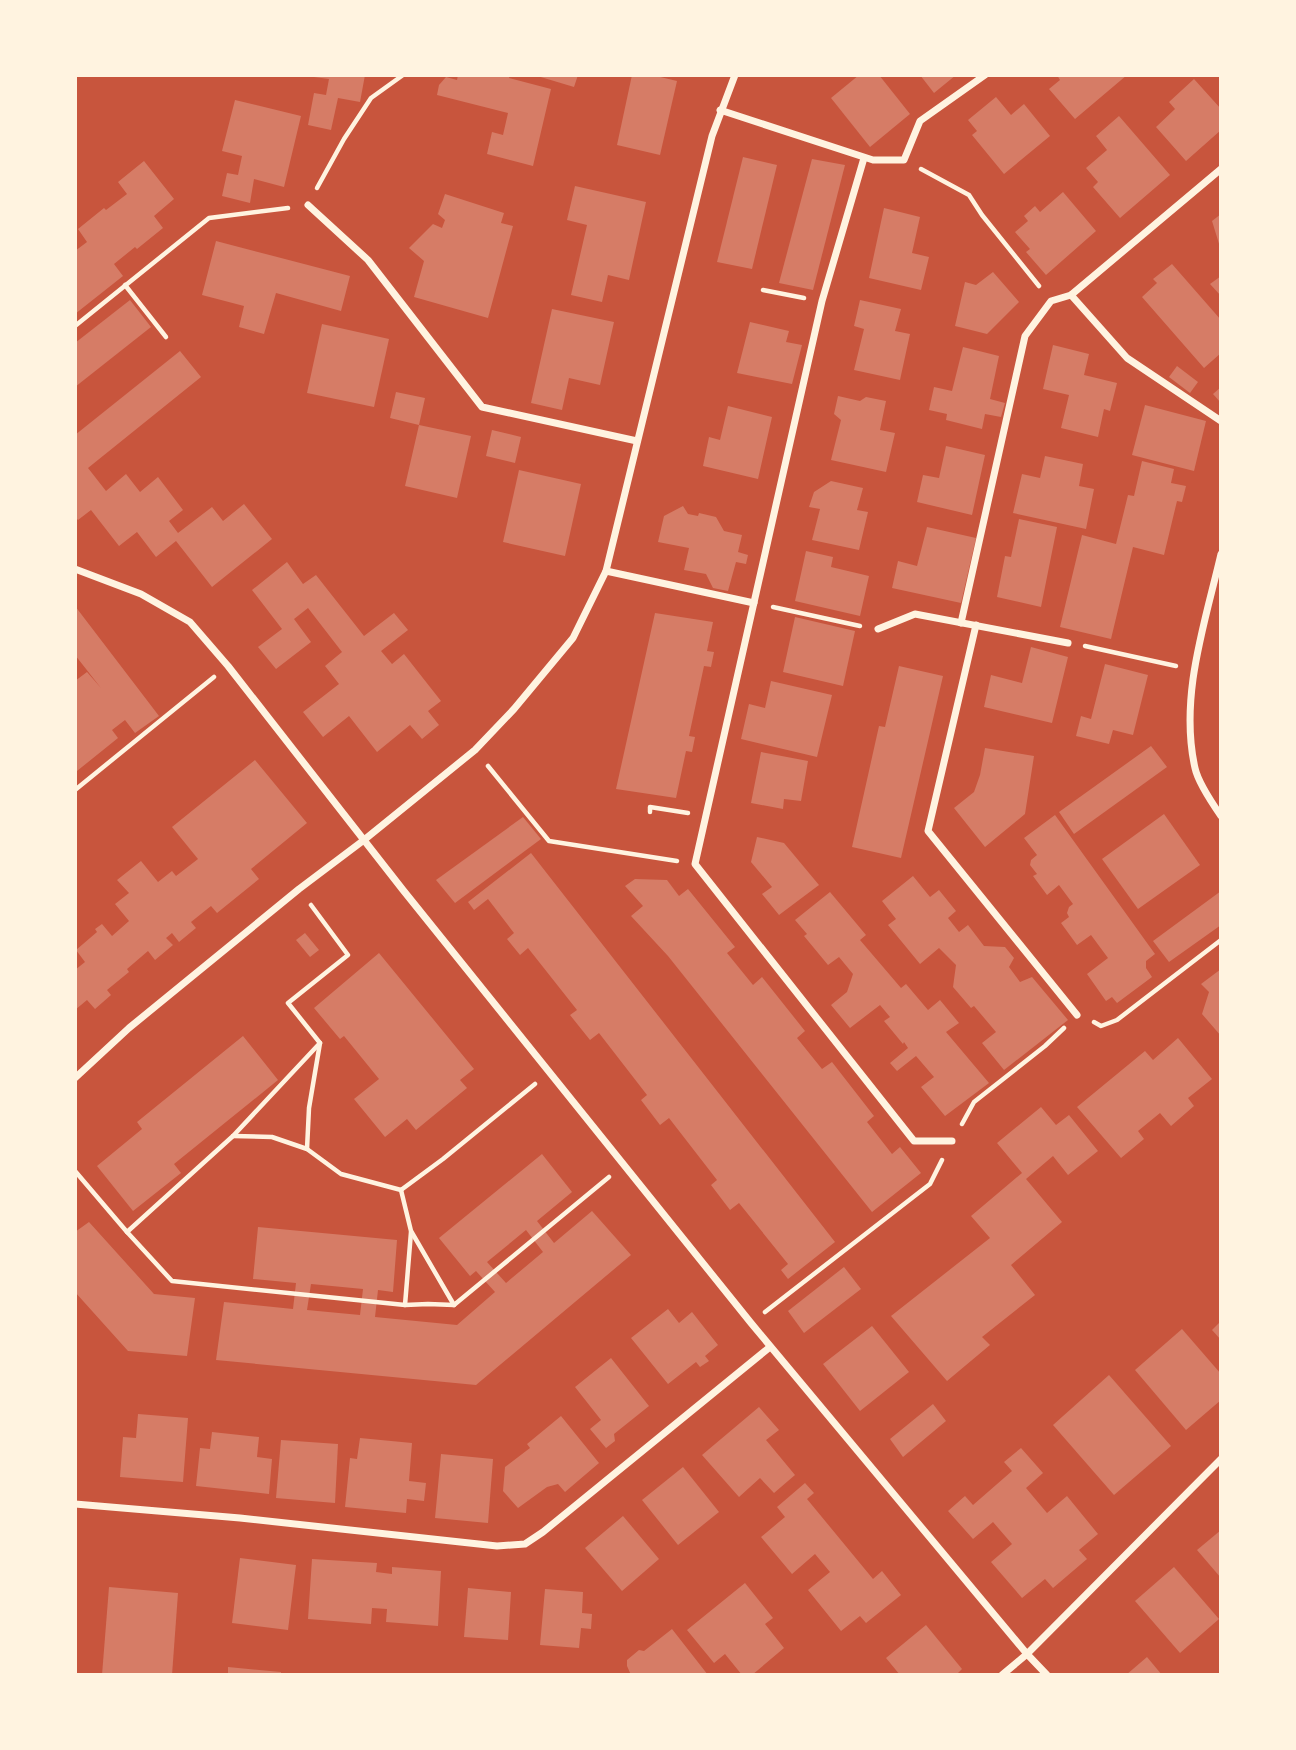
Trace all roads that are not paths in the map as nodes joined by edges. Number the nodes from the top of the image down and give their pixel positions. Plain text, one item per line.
1 (735, 75) edge
2 (985, 75) edge
3 (720, 110) junction
4 (864, 158) junction
5 (1221, 169) edge
6 (308, 205) road end
7 (1071, 295) junction
8 (1221, 421) edge
9 (637, 441) junction
10 (1221, 554) edge
11 (75, 569) edge
12 (606, 571) junction
13 (754, 603) junction
14 (961, 623) junction
15 (976, 625) junction
16 (878, 629) dead end
17 (1068, 643) road end
18 (1221, 816) edge
19 (364, 840) junction
20 (1077, 1015) dead end
21 (75, 1078) edge
22 (952, 1141) road end
23 (770, 1347) junction
24 (1221, 1459) edge
25 (75, 1504) edge
26 (1027, 1654) junction
27 (1002, 1675) edge
28 (1047, 1675) edge

1 - 3 street
2 - 4 street
3 - 4 street
3 - 9 street
4 - 13 street
5 - 7 street
6 - 9 street
7 - 8 street
7 - 14 street
9 - 12 street
10 - 18 street
11 - 19 street
12 - 13 street
12 - 19 street
13 - 22 street
14 - 15 street
14 - 16 street
15 - 17 street
15 - 20 street
19 - 21 street
19 - 23 street
23 - 25 street
23 - 26 street
24 - 26 street
26 - 27 street
26 - 28 street

